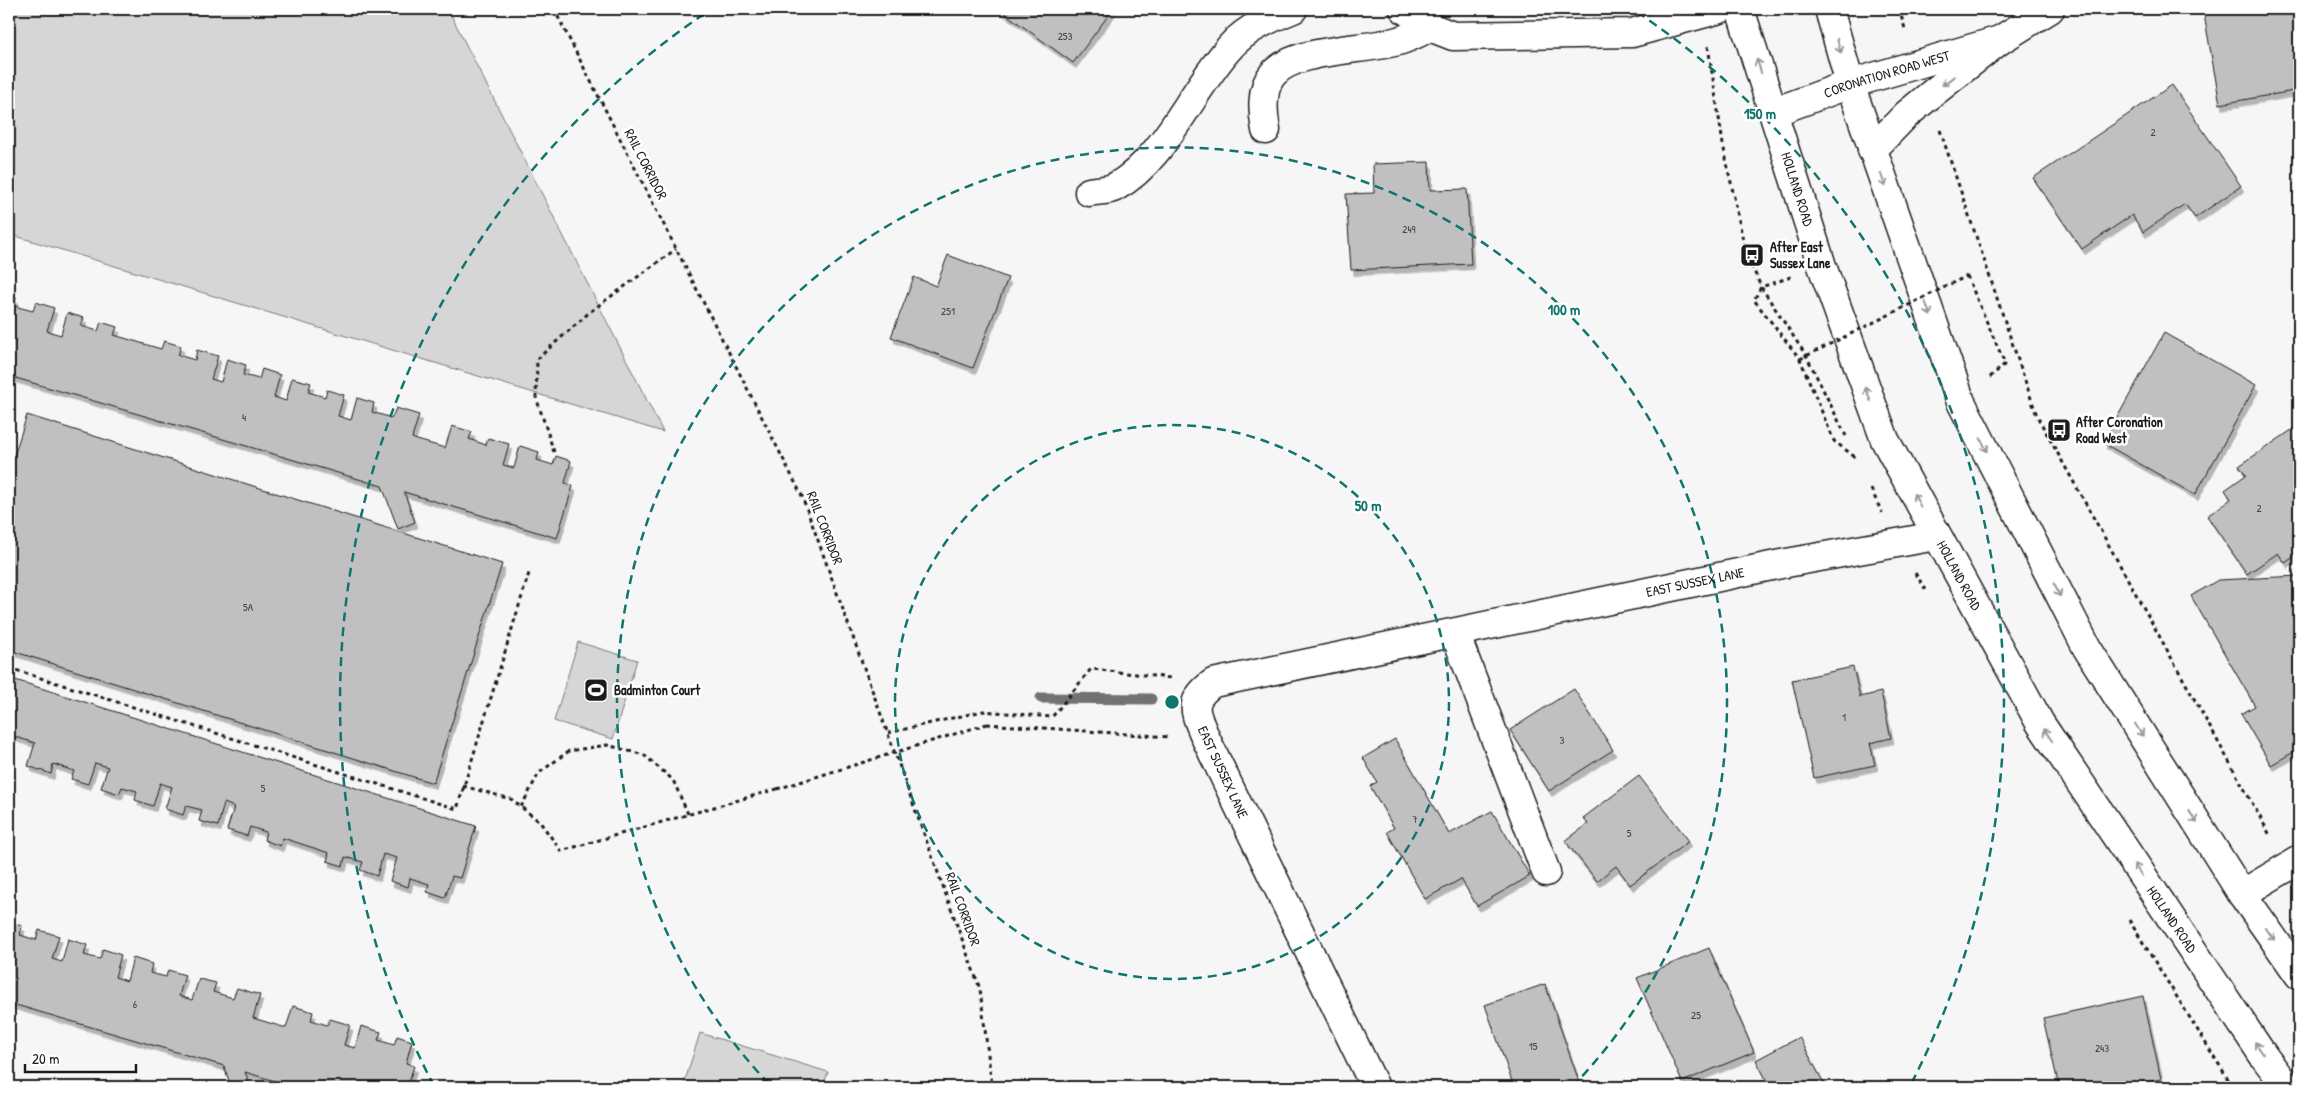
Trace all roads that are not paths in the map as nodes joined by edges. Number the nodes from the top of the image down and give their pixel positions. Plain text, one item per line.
1 (1293, 9) edge
2 (1404, 9) edge
3 (1720, 9) edge
4 (1740, 9) edge
5 (1829, 9) edge
6 (2050, 9) edge
7 (1430, 28) junction
8 (2000, 40) junction
9 (1850, 84) junction
10 (1774, 112) junction
11 (1266, 130) dead end
12 (1872, 150) junction
13 (1089, 192) dead end
14 (1936, 536) junction
15 (1454, 633) junction
16 (2294, 863) edge
17 (1546, 872) dead end
18 (2242, 894) junction
19 (2299, 975) edge
20 (1375, 1087) edge
21 (2287, 1087) edge

1 - 13 street
2 - 7 street
3 - 7 street
10 -> 4 street, HOLLAND ROAD
5 -> 9 street
6 - 8 street, CORONATION ROAD WEST
7 - 11 street
8 - 9 street, CORONATION ROAD WEST
8 -> 12 street, CORONATION ROAD WEST
9 - 10 street, CORONATION ROAD WEST
9 - 12 street
14 -> 10 street, HOLLAND ROAD
12 -> 18 street
14 - 15 street, EAST SUSSEX LANE
21 -> 14 street, HOLLAND ROAD
15 - 17 street
15 - 20 street, EAST SUSSEX LANE
16 - 18 street
18 -> 19 street

